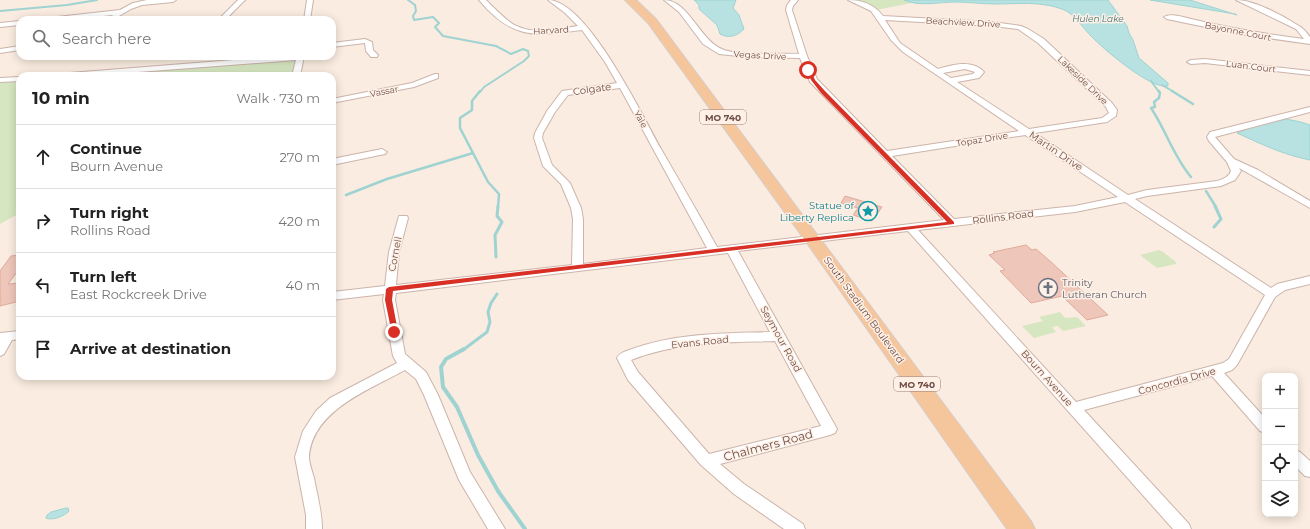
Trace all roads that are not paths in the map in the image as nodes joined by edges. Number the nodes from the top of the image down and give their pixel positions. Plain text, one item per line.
1 (173, 0) edge
2 (242, 0) edge
3 (310, 0) edge
4 (482, 0) edge
5 (551, 0) edge
6 (630, 0) edge
7 (667, 0) edge
8 (795, 0) edge
9 (851, 0) edge
10 (1239, 0) edge
11 (120, 12) junction
12 (84, 16) edge
13 (115, 16) edge
14 (225, 16) edge
15 (308, 16) edge
16 (1167, 17) dead end
17 (882, 18) junction
18 (16, 23) edge
19 (993, 24) junction
20 (0, 25) edge
21 (1031, 25) dead end
22 (582, 28) junction
23 (1040, 37) joint
24 (1310, 41) edge
25 (336, 45) edge
26 (16, 49) edge
27 (0, 51) edge
28 (374, 55) dead end
29 (803, 56) junction
30 (262, 60) edge
31 (299, 60) edge
32 (1191, 62) dead end
33 (108, 72) edge
34 (297, 72) edge
35 (936, 72) junction
36 (1310, 73) edge
37 (435, 76) dead end
38 (16, 79) edge
39 (0, 80) edge
40 (950, 81) junction
41 (622, 85) junction
42 (336, 100) edge
43 (1310, 109) edge
44 (1104, 120) joint
45 (1027, 132) junction
46 (382, 152) dead end
47 (884, 154) junction
48 (336, 161) edge
49 (1231, 161) junction
50 (1127, 198) junction
51 (1310, 205) edge
52 (403, 218) dead end
53 (952, 223) junction
54 (911, 228) junction
55 (813, 239) junction
56 (731, 250) junction
57 (714, 252) junction
58 (577, 268) junction
59 (1310, 280) edge
60 (389, 289) junction
61 (1271, 294) junction
62 (336, 296) edge
63 (9, 336) edge
64 (779, 336) junction
65 (0, 351) edge
66 (406, 364) junction
67 (1215, 371) junction
68 (1073, 408) junction
69 (1262, 425) edge
70 (830, 429) joint
71 (1298, 459) edge
72 (706, 461) junction
73 (1310, 471) edge
74 (314, 529) edge
75 (497, 529) edge
76 (797, 529) edge
77 (1022, 529) edge
78 (1183, 529) edge

1 - 11 street
2 - 14 street
3 - 15 street
4 - 22 street, Harvard
5 - 22 street, Yale
6 - 55 main road, South Stadium Boulevard / MO 740
7 - 29 street, Vegas Drive
8 - 29 street
9 - 17 street, Martin Drive
10 - 24 street
11 - 12 street
11 - 13 street
16 - 24 street, Bayonne Court
17 - 19 street, Beachview Drive
17 - 35 street, Martin Drive
18 - 20 street
19 - 21 street
19 - 23 street, Beachview Drive
22 - 41 street, Yale
23 - 44 street, Lakeside Drive
25 - 28 street
26 - 27 street
29 - 47 street
30 - 33 street
31 - 34 street
32 - 36 street, Luan Court
35 - 40 street, Martin Drive
35 - 40 street
37 - 42 street, Vassar
38 - 39 street
40 - 45 street, Martin Drive
41 - 57 street, Yale
41 - 58 street, Colgate
43 - 49 street
44 - 45 street, Topaz Drive
45 - 47 street, Topaz Drive
45 - 50 street, Martin Drive
46 - 48 street
47 - 53 street
49 - 50 street, Rollins Road
49 - 51 street
50 - 53 street, Rollins Road
50 - 61 street, Martin Drive
52 - 60 street, Cornell
53 - 54 street, Rollins Road
54 - 55 street, Rollins Road
54 - 68 street, Bourn Avenue
55 - 56 street, Rollins Road
55 - 77 main road, South Stadium Boulevard / MO 740
56 - 57 street, Rollins Road
56 - 64 street, Seymour Road
57 - 58 street, Rollins Road
58 - 60 street, Rollins Road
59 - 61 street
60 - 62 street, Rollins Road
60 - 66 street, Cornell
61 - 67 street, Concordia Drive
63 - 65 street
64 - 70 street, Seymour Road
64 - 72 street, Evans Road
66 - 74 street
66 - 75 street
67 - 68 street, Concordia Drive
67 - 69 street
68 - 78 street, Bourn Avenue
70 - 72 street, Chalmers Road
71 - 73 street
72 - 76 street

